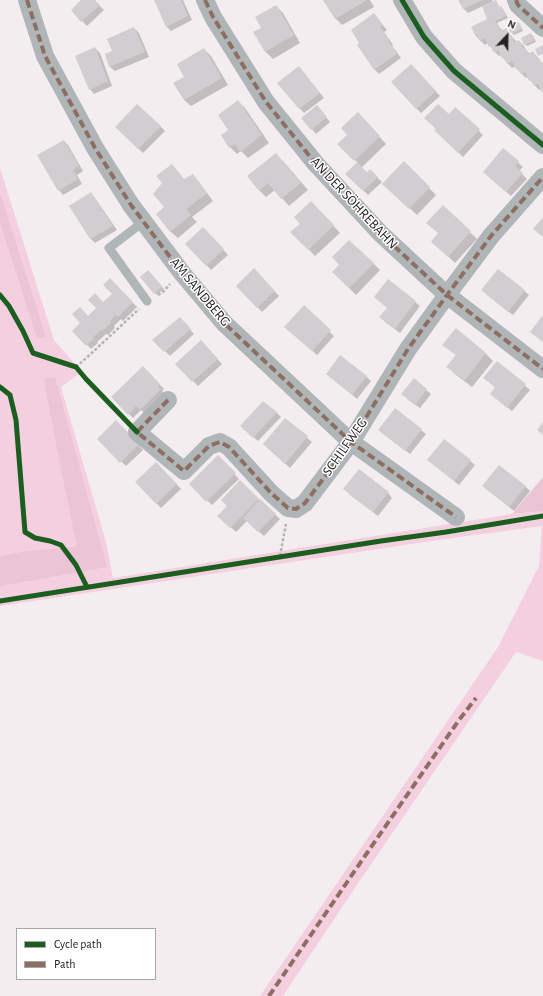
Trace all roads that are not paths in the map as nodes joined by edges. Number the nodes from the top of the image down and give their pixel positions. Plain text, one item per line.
1 (27, 0) edge
2 (205, 0) edge
3 (402, 0) edge
4 (516, 0) edge
5 (543, 28) edge
6 (543, 146) edge
7 (543, 177) edge
8 (144, 222) junction
9 (447, 295) junction
10 (148, 301) road end
11 (543, 370) edge
12 (168, 400) dead end
13 (351, 442) junction
14 (456, 517) dead end

1 - 8 street, AM SANDBERG
2 - 9 street, AN DER SÖHREBAHN
3 - 6 street
4 - 5 street
7 - 9 street, SCHILFWEG
8 - 10 lane
8 - 13 street, AM SANDBERG
9 - 11 street, AN DER SÖHREBAHN
9 - 13 street, SCHILFWEG
12 - 13 street, SCHILFWEG
13 - 14 street, AM SANDBERG

